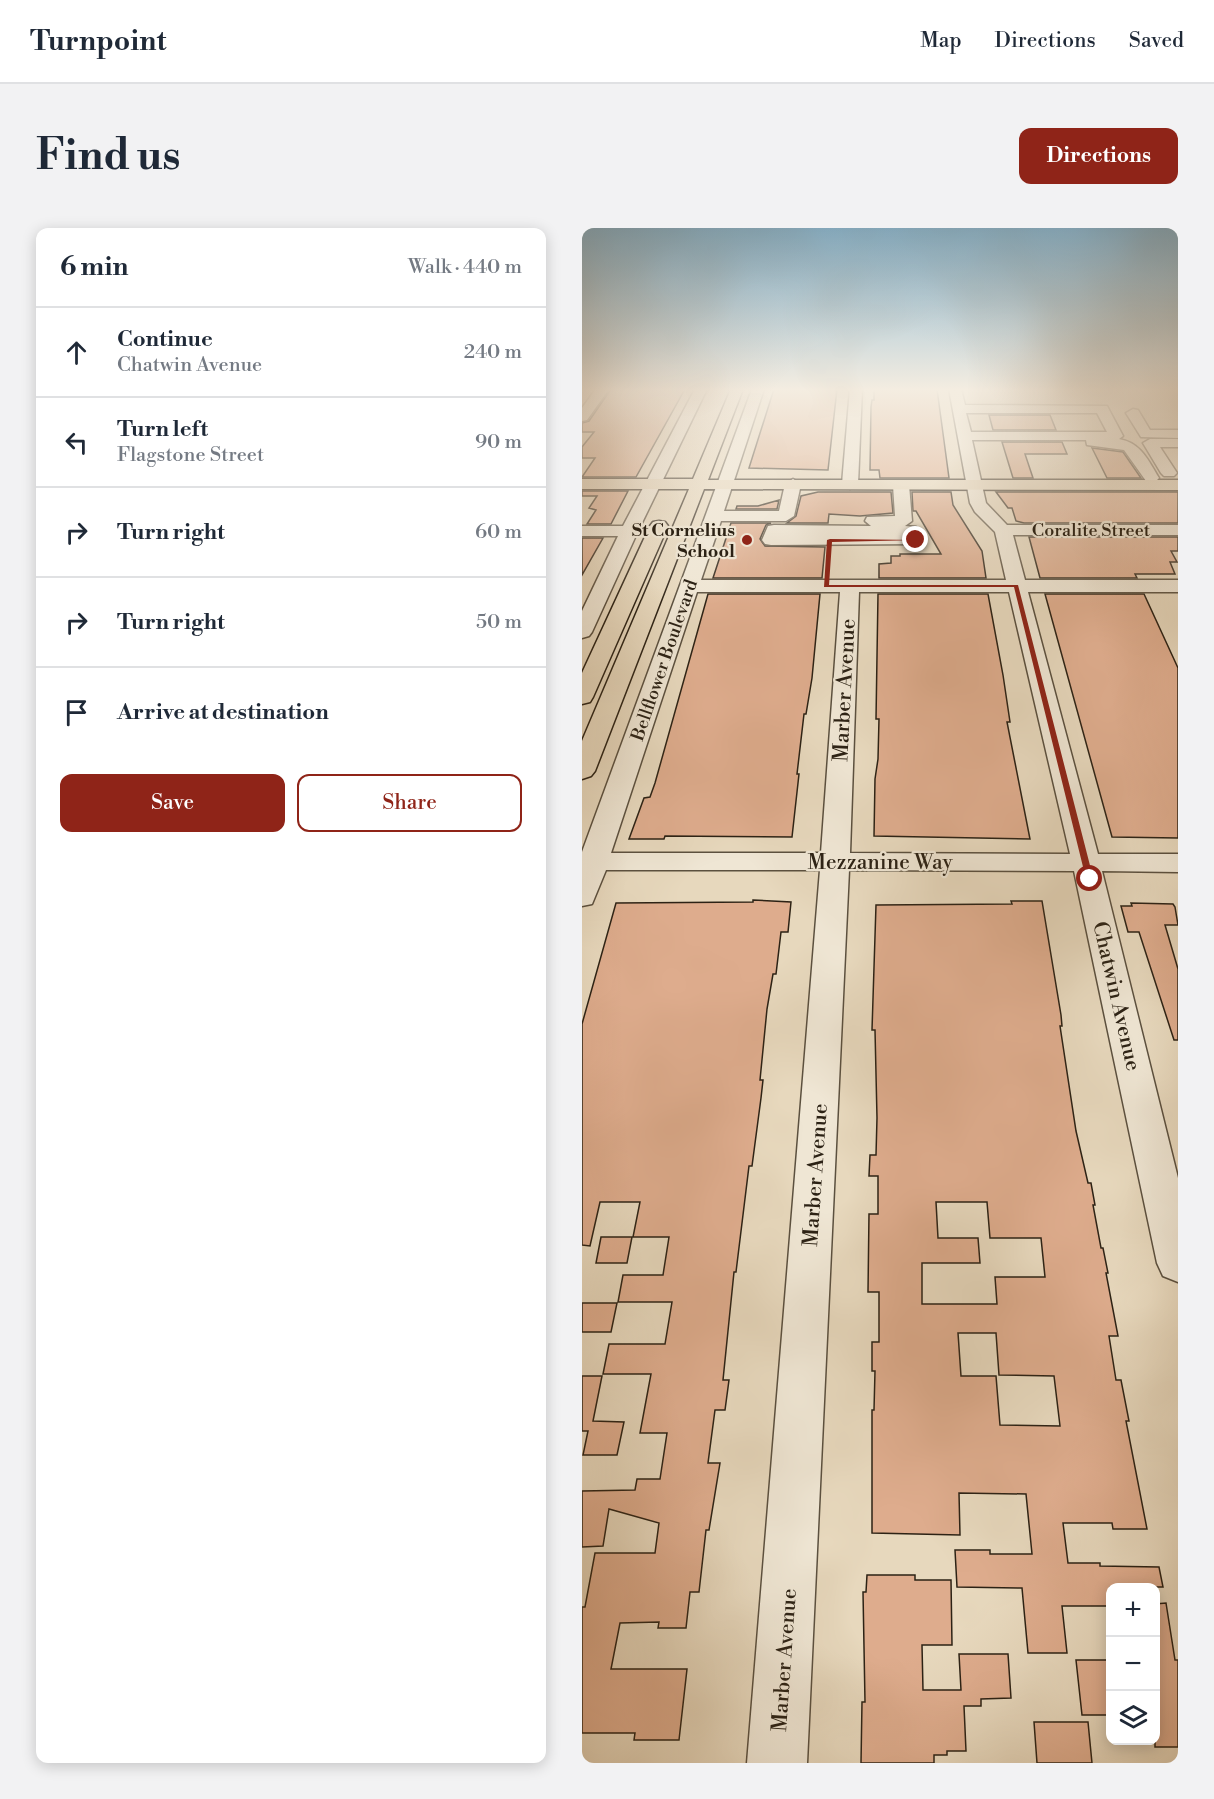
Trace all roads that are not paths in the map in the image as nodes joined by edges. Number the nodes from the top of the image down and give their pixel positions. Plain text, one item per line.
1 (665, 461) edge
2 (708, 461) edge
3 (734, 461) edge
4 (851, 461) edge
5 (969, 461) edge
6 (1141, 461) edge
7 (1163, 461) edge
8 (582, 478) edge
9 (1151, 478) junction
10 (1176, 480) edge
11 (655, 481) junction
12 (700, 481) junction
13 (727, 481) junction
14 (850, 481) junction
15 (1097, 481) junction
16 (974, 482) junction
17 (582, 484) edge
18 (793, 484) junction
19 (900, 485) junction
20 (676, 488) junction
21 (714, 516) junction
22 (776, 522) junction
23 (1003, 530) junction
24 (1178, 530) edge
25 (582, 531) edge
26 (630, 531) junction
27 (910, 531) junction
28 (838, 558) junction
29 (582, 586) edge
30 (604, 586) junction
31 (689, 586) junction
32 (1016, 586) junction
33 (1176, 590) edge
34 (582, 632) edge
35 (582, 697) edge
36 (582, 771) edge
37 (1178, 863) edge
38 (835, 870) junction
39 (1088, 871) junction
40 (586, 875) edge
41 (1178, 879) edge
42 (1178, 1263) edge
43 (777, 1763) edge

1 - 11 street
2 - 12 main road, Bellflower Boulevard
3 - 13 street, Bellflower Boulevard
4 - 14 street
5 - 16 street
6 - 9 street
7 - 10 street
8 - 11 main road
9 - 10 main road
9 - 15 main road
10 - 15 main road
11 - 17 main road
11 - 20 main road
11 - 26 street
12 - 13 main road
12 - 20 main road
12 - 36 main road, Bellflower Boulevard
13 - 14 main road
13 - 18 main road
13 - 21 street, Bellflower Boulevard
14 - 16 main road
14 - 18 main road
14 - 19 main road
15 - 16 main road
16 - 19 main road
16 - 23 street
18 - 22 street
19 - 27 street
20 - 35 main road
21 - 22 street
21 - 31 street, Bellflower Boulevard
22 - 28 street
23 - 24 street, Coralite Street
23 - 32 street, Chatwin Avenue
25 - 26 street
26 - 30 street
27 - 28 street
27 - 28 street
28 - 31 street
28 - 32 street
28 - 38 street, Marber Avenue
29 - 30 street
30 - 34 street
31 - 40 street, Bellflower Boulevard
32 - 33 street
32 - 39 street, Chatwin Avenue
37 - 39 street, Mezzanine Way
38 - 39 street, Mezzanine Way
38 - 40 street, Mezzanine Way
38 - 43 street, Marber Avenue
39 - 41 street, Mezzanine Way
39 - 42 street, Chatwin Avenue

